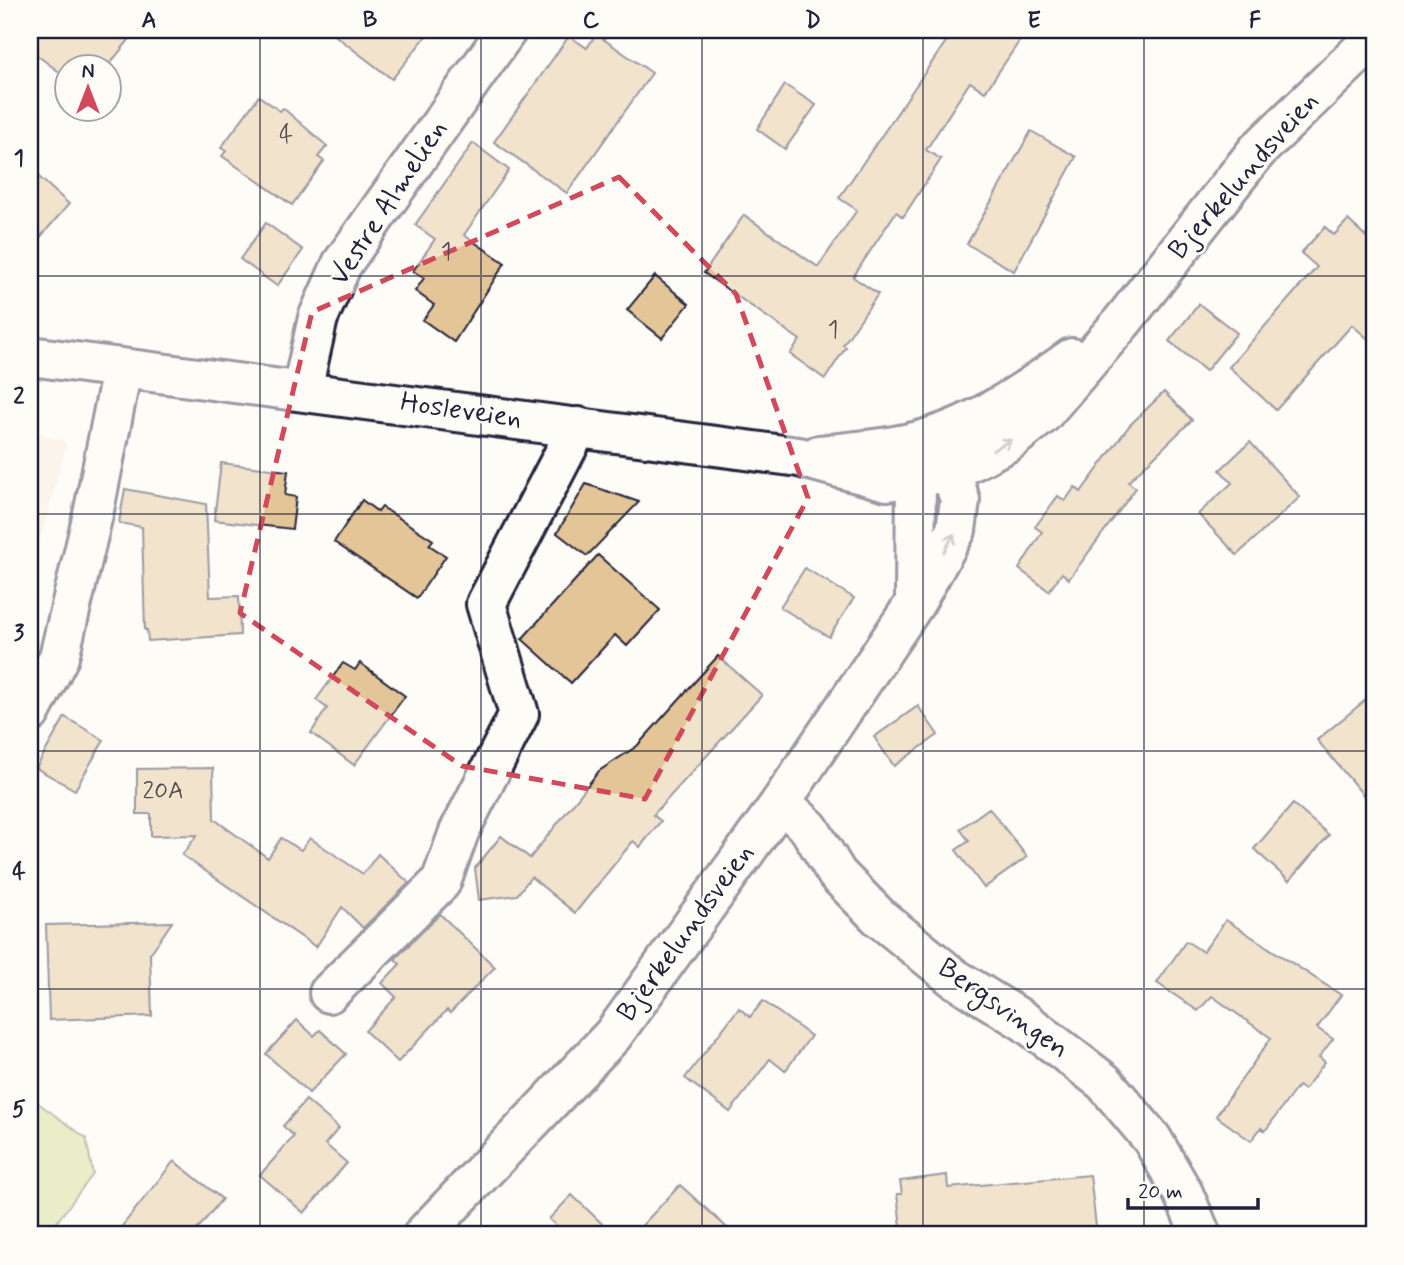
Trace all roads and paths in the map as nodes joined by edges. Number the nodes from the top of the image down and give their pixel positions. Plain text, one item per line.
1 (507, 30) edge
2 (1374, 38) edge
3 (1122, 322) junction
4 (30, 356) edge
5 (122, 369) junction
6 (302, 390) junction
7 (578, 427) junction
8 (926, 439) junction
9 (799, 457) junction
10 (934, 474) junction
11 (30, 713) edge
12 (781, 802) junction
13 (329, 993) dead end
14 (422, 1235) edge
15 (1201, 1235) edge

1 - 6 street, Vestre Almelien
2 - 3 street, Bjerkelundsveien
3 - 8 street, Bjerkelundsveien
10 -> 3 street, Bjerkelundsveien
4 - 5 street, Hosleveien
5 - 6 street, Hosleveien
5 - 11 street
6 - 7 street, Hosleveien
7 - 9 street, Hosleveien
7 - 13 street
8 - 9 street, Hosleveien
8 - 10 street, Bjerkelundsveien
9 - 10 street, Hosleveien
10 - 12 street, Bjerkelundsveien
12 - 14 street, Bjerkelundsveien
12 - 15 street, Bergsvingen

